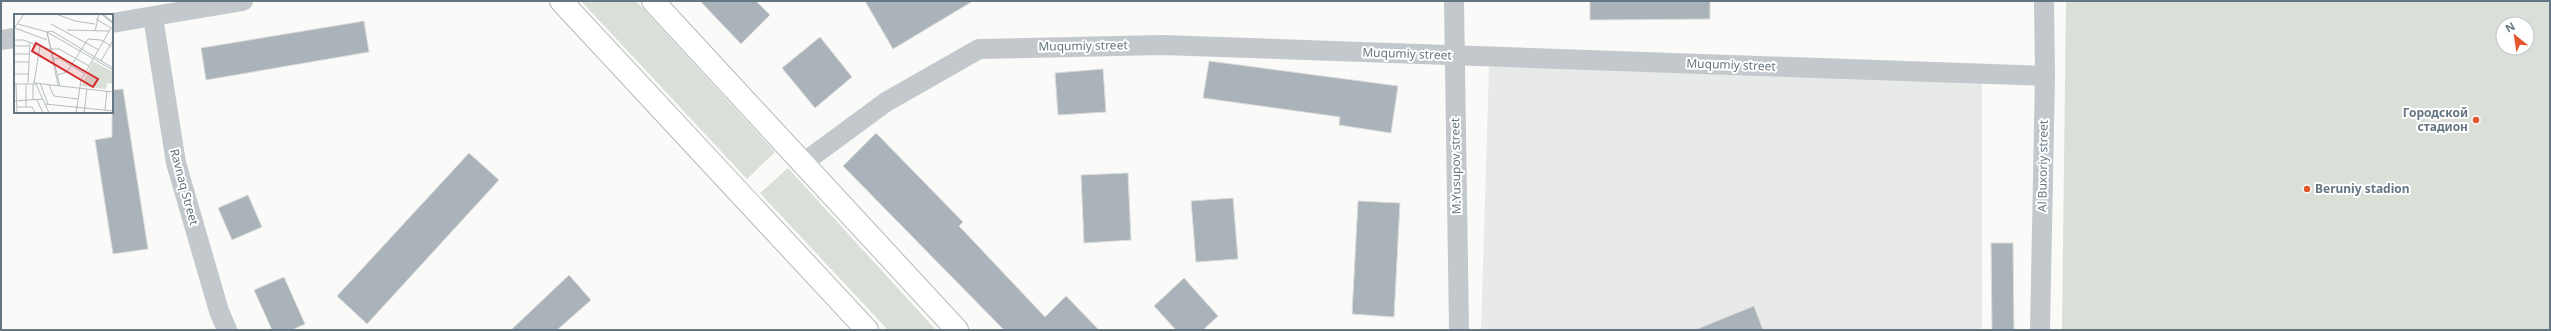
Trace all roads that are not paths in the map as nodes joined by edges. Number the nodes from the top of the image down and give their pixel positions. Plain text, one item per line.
1 (243, 1) edge
2 (561, 1) edge
3 (653, 1) edge
4 (1454, 1) edge
5 (2044, 1) edge
6 (152, 17) junction
7 (113, 23) edge
8 (14, 38) edge
9 (1, 40) edge
10 (1453, 56) junction
11 (2045, 76) junction
12 (803, 162) junction
13 (227, 330) edge
14 (867, 330) edge
15 (957, 330) edge
16 (1459, 330) edge
17 (2040, 330) edge

1 - 6 street
2 - 14 street
3 - 12 street
4 - 10 street, M.Yusupov street
5 - 11 street, Al Buxoriy street
6 - 7 street
6 - 13 street, Ravnaq Street
8 - 9 street
10 - 11 street, Muqumiy street
10 - 12 street, Muqumiy street
10 - 16 street, M.Yusupov street
11 - 17 street, Al Buxoriy street
12 - 15 street

